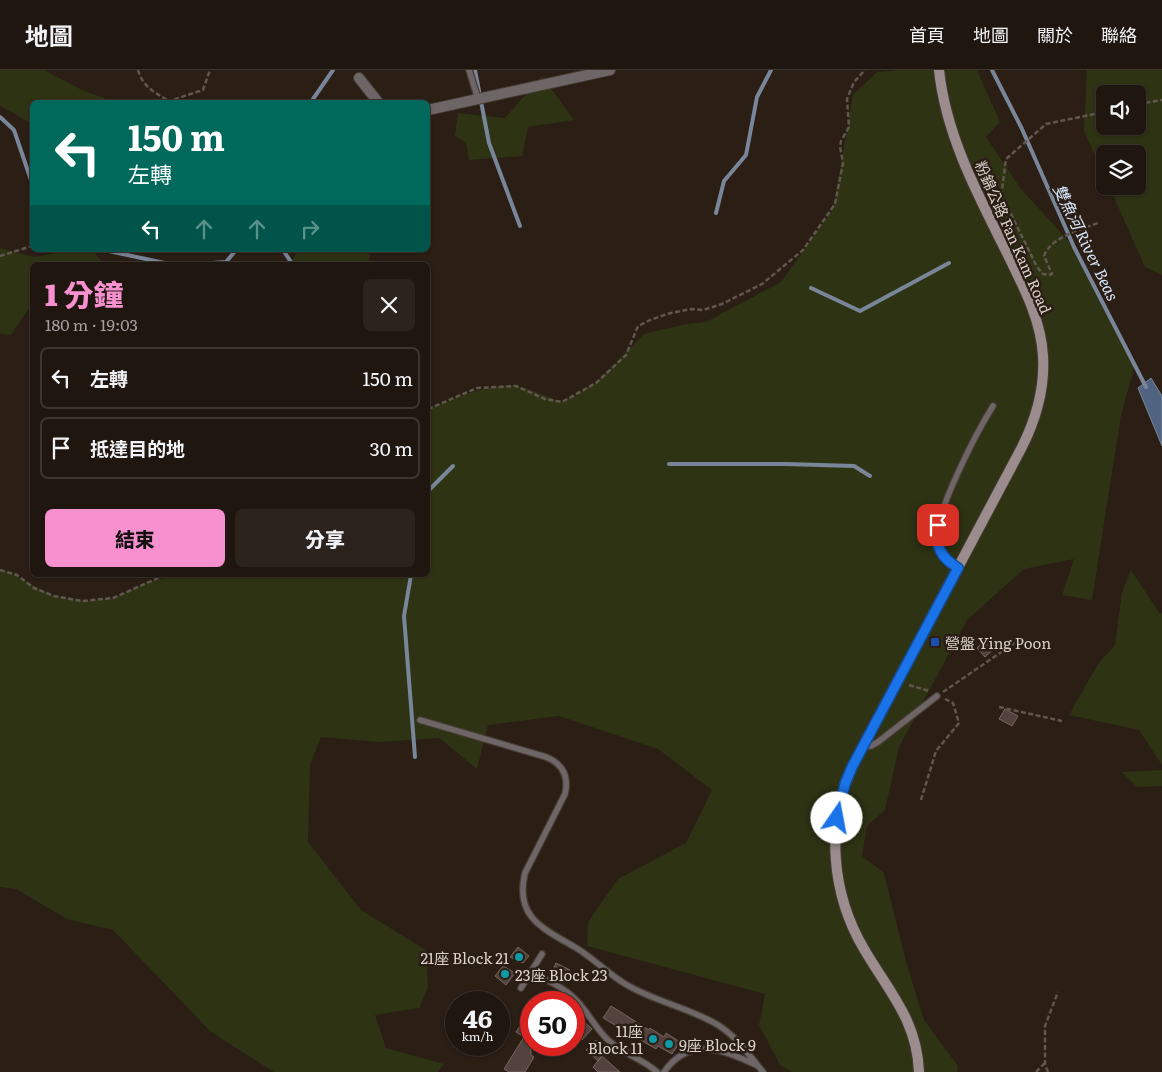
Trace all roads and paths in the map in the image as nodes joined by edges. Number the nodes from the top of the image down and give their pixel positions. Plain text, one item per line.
1 (138, 70) edge
2 (210, 70) edge
3 (469, 70) edge
4 (610, 70) edge
5 (865, 70) edge
6 (939, 70) edge
7 (359, 78) dead end
8 (478, 99) junction
9 (165, 100) edge
10 (174, 100) edge
11 (376, 100) edge
12 (1162, 100) edge
13 (1146, 103) edge
14 (430, 110) edge
15 (1096, 114) edge
16 (988, 195) dead end
17 (994, 199) junction
18 (1098, 223) dead end
19 (30, 247) edge
20 (0, 256) edge
21 (993, 406) dead end
22 (430, 408) edge
23 (958, 568) junction
24 (0, 570) edge
25 (160, 577) edge
26 (1016, 642) dead end
27 (909, 685) dead end
28 (929, 691) dead end
29 (937, 696) junction
30 (999, 707) dead end
31 (420, 720) dead end
32 (1062, 721) dead end
33 (863, 746) junction
34 (921, 800) dead end
35 (542, 954) dead end
36 (530, 973) junction
37 (521, 988) dead end
38 (1058, 992) dead end
39 (1046, 1062) junction
40 (758, 1066) junction
41 (657, 1072) edge
42 (664, 1072) edge
43 (763, 1072) edge
44 (919, 1072) edge
45 (1036, 1072) edge
46 (1048, 1072) edge

1 - 9 path
2 - 10 path
3 - 8 lane
4 - 8 street
5 - 22 path
6 - 23 main road, 粉錦公路 Fan Kam Road
7 - 11 street
8 - 14 street
12 - 13 path
15 - 17 path
16 - 17 path
17 - 18 path
19 - 20 path
21 - 23 lane
23 - 33 main road, 粉錦公路 Fan Kam Road
24 - 25 path
26 - 29 path
27 - 28 path
29 - 33 lane
29 - 34 path
30 - 32 path
31 - 40 lane
33 - 44 main road, 粉錦公路 Fan Kam Road
35 - 36 lane
36 - 37 lane
36 - 41 lane
38 - 39 path
39 - 45 path
39 - 46 path
40 - 42 lane
40 - 43 lane

